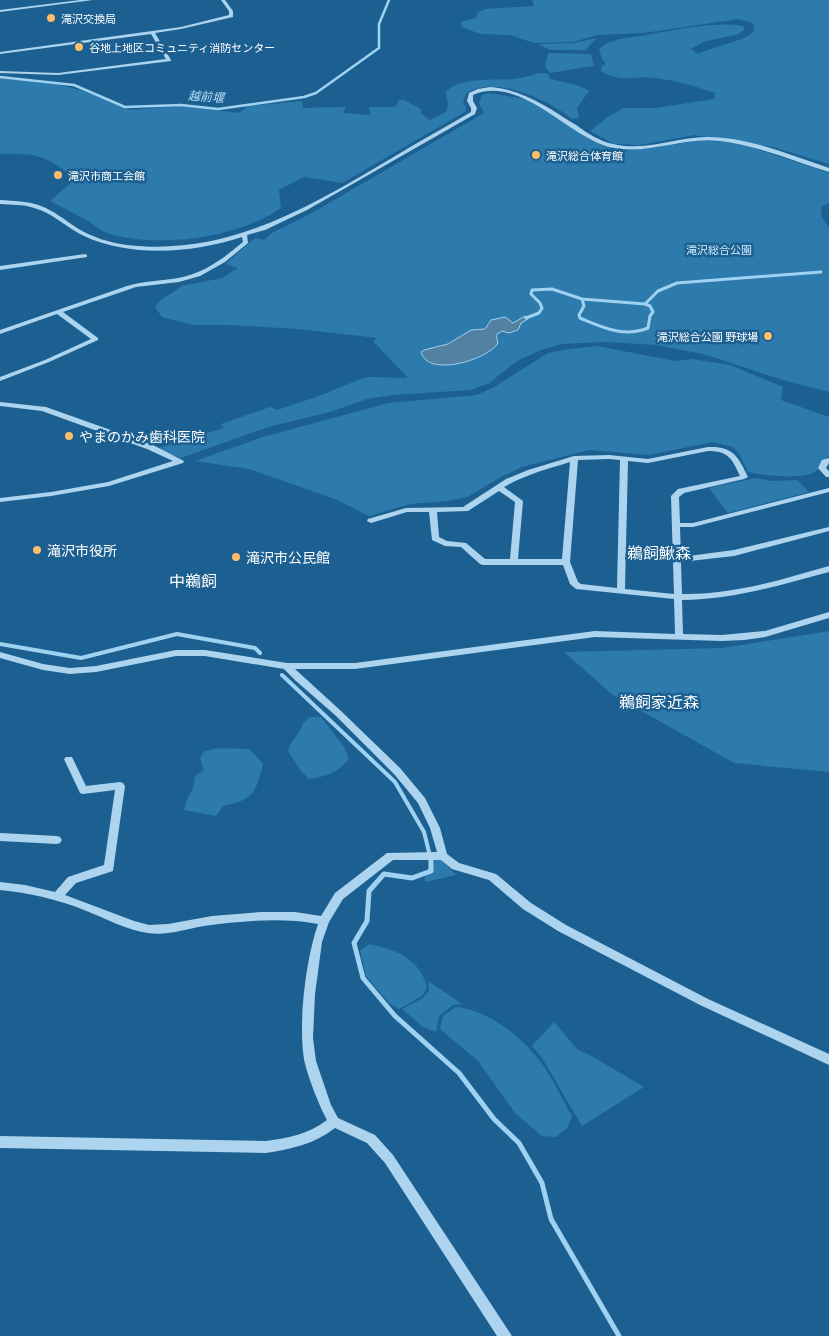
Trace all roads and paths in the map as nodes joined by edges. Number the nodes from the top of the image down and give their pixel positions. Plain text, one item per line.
1 (90, 0) edge
2 (222, 0) edge
3 (0, 12) edge
4 (152, 32) junction
5 (0, 52) edge
6 (0, 72) edge
7 (829, 170) edge
8 (0, 202) edge
9 (244, 235) junction
10 (85, 256) dead end
11 (0, 268) edge
12 (58, 312) junction
13 (0, 332) edge
14 (0, 379) edge
15 (0, 404) edge
16 (574, 458) junction
17 (624, 459) junction
18 (829, 460) edge
19 (829, 475) edge
20 (499, 487) junction
21 (829, 490) edge
22 (0, 500) edge
23 (433, 509) junction
24 (370, 521) dead end
25 (676, 525) junction
26 (829, 529) edge
27 (676, 560) junction
28 (514, 561) junction
29 (566, 562) junction
30 (829, 569) edge
31 (621, 591) junction
32 (677, 596) junction
33 (829, 615) edge
34 (679, 636) junction
35 (0, 655) edge
36 (287, 666) junction
37 (69, 759) dead end
38 (0, 837) edge
39 (57, 840) dead end
40 (440, 855) junction
41 (0, 886) edge
42 (57, 897) junction
43 (324, 921) junction
44 (829, 1060) edge
45 (334, 1122) junction
46 (0, 1142) edge
47 (505, 1336) edge

1 - 3 street
2 - 4 street
4 - 5 street
4 - 6 street
7 - 9 street
8 - 9 street
9 - 12 street
10 - 11 street
12 - 13 street
12 - 14 street
15 - 22 street
16 - 17 street
16 - 20 street
16 - 29 street
17 - 25 street
17 - 31 street
18 - 19 street
20 - 23 street
20 - 28 street
21 - 25 street
23 - 24 street
23 - 28 street
25 - 27 street
26 - 27 street
27 - 32 street
28 - 29 street
29 - 31 street
30 - 32 street
31 - 32 street
32 - 34 street
33 - 34 street
34 - 36 street
35 - 36 street
36 - 40 street
37 - 42 street
38 - 39 street
40 - 43 street
40 - 44 street
41 - 42 street
42 - 43 street
43 - 45 street
45 - 46 street
45 - 47 street

